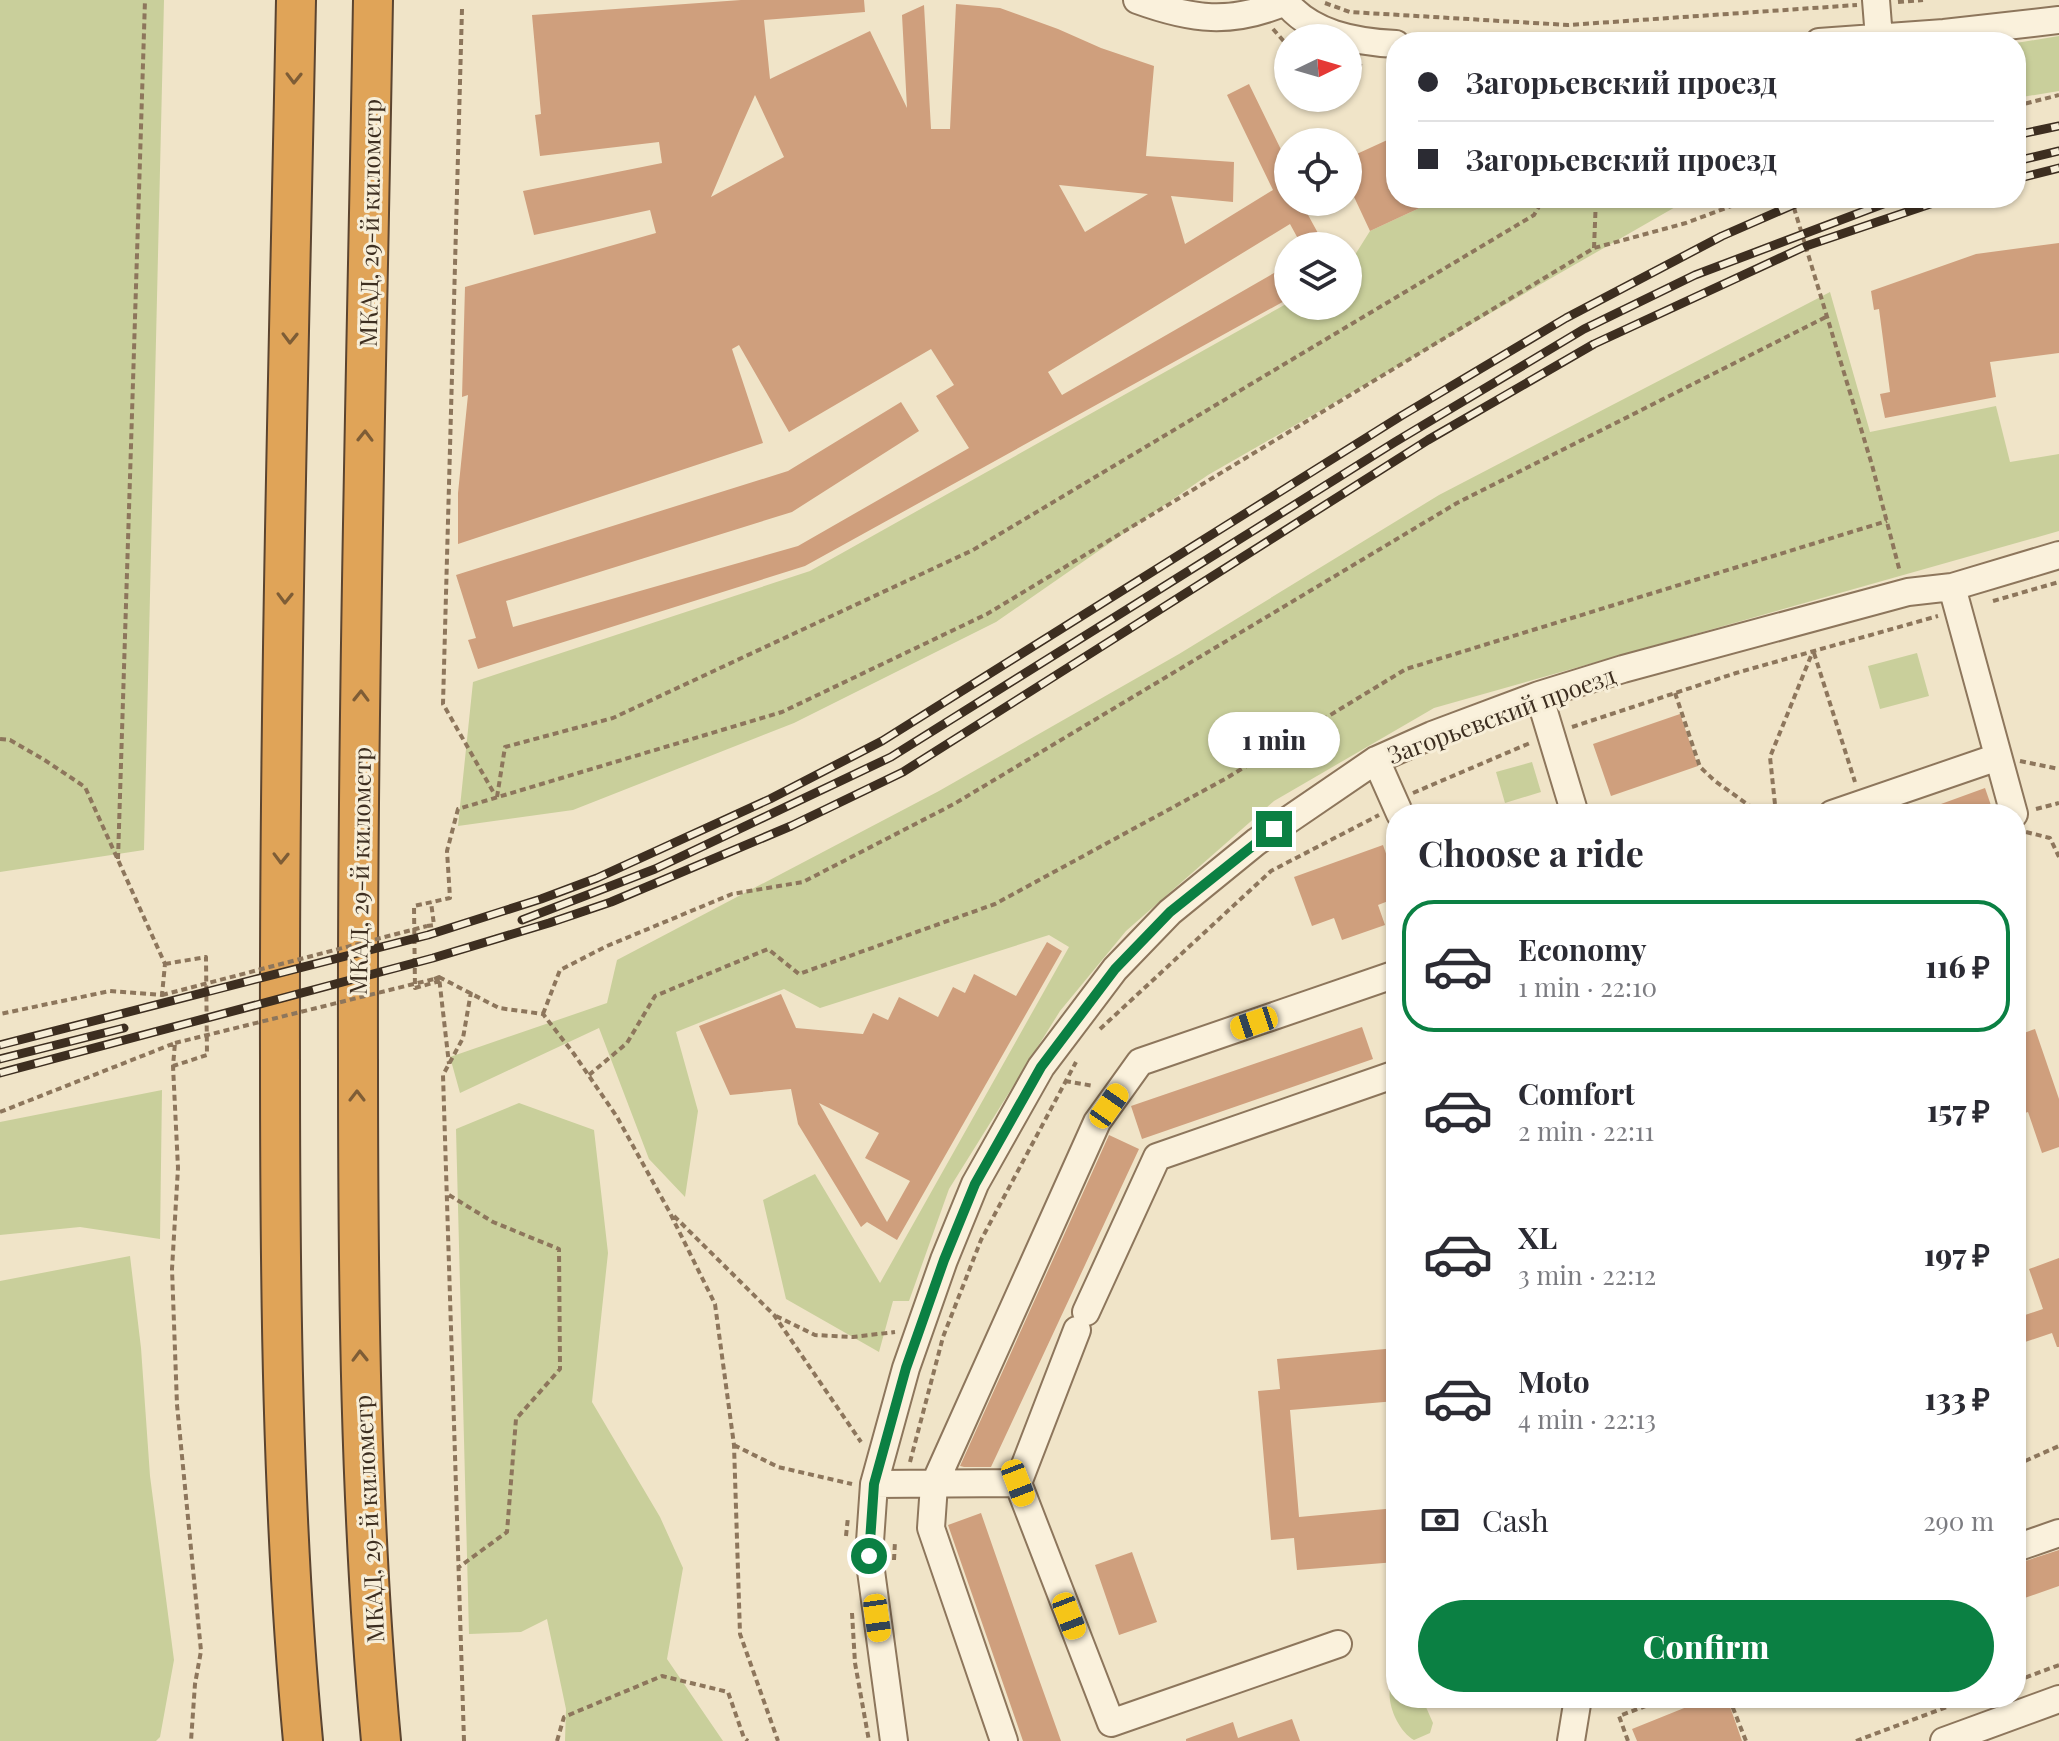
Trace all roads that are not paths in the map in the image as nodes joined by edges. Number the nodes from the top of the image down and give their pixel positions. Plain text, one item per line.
1 (296, 0) edge
2 (373, 0) edge
3 (1137, 0) edge
4 (1284, 1) edge
5 (1877, 1) edge
6 (2059, 20) edge
7 (1879, 32) edge
8 (1939, 32) edge
9 (1386, 42) edge
10 (2059, 555) edge
11 (1952, 587) junction
12 (1539, 695) junction
13 (1998, 757) junction
14 (1376, 760) junction
15 (1396, 804) edge
16 (1572, 804) edge
17 (1857, 804) edge
18 (2011, 804) edge
19 (1386, 977) edge
20 (1386, 1077) edge
21 (1018, 1483) junction
22 (865, 1485) junction
23 (934, 1485) junction
24 (2059, 1533) edge
25 (2026, 1545) edge
26 (1338, 1644) dead end
27 (2059, 1699) edge
28 (1576, 1708) edge
29 (1112, 1732) edge
30 (303, 1741) edge
31 (381, 1741) edge
32 (894, 1741) edge
33 (1004, 1741) edge
34 (1571, 1741) edge
35 (1944, 1741) edge

1 -> 30 highway
31 -> 2 highway, МКАД, 29-й километр
3 - 4 street
4 - 9 street
5 - 7 street
6 - 8 street
10 - 11 street, Загорьевский проезд
11 - 12 street, Загорьевский проезд
11 - 13 street
12 - 14 street, Загорьевский проезд
12 - 16 street
13 - 17 street
13 - 18 street
14 - 15 street
14 - 22 street, Загорьевский проезд
19 - 23 street
20 - 21 street
21 - 23 street
21 - 29 street
22 - 23 street
22 - 32 street, Загорьевский проезд
23 - 33 street
24 - 25 street
26 - 29 street
27 - 35 street
28 - 34 street

